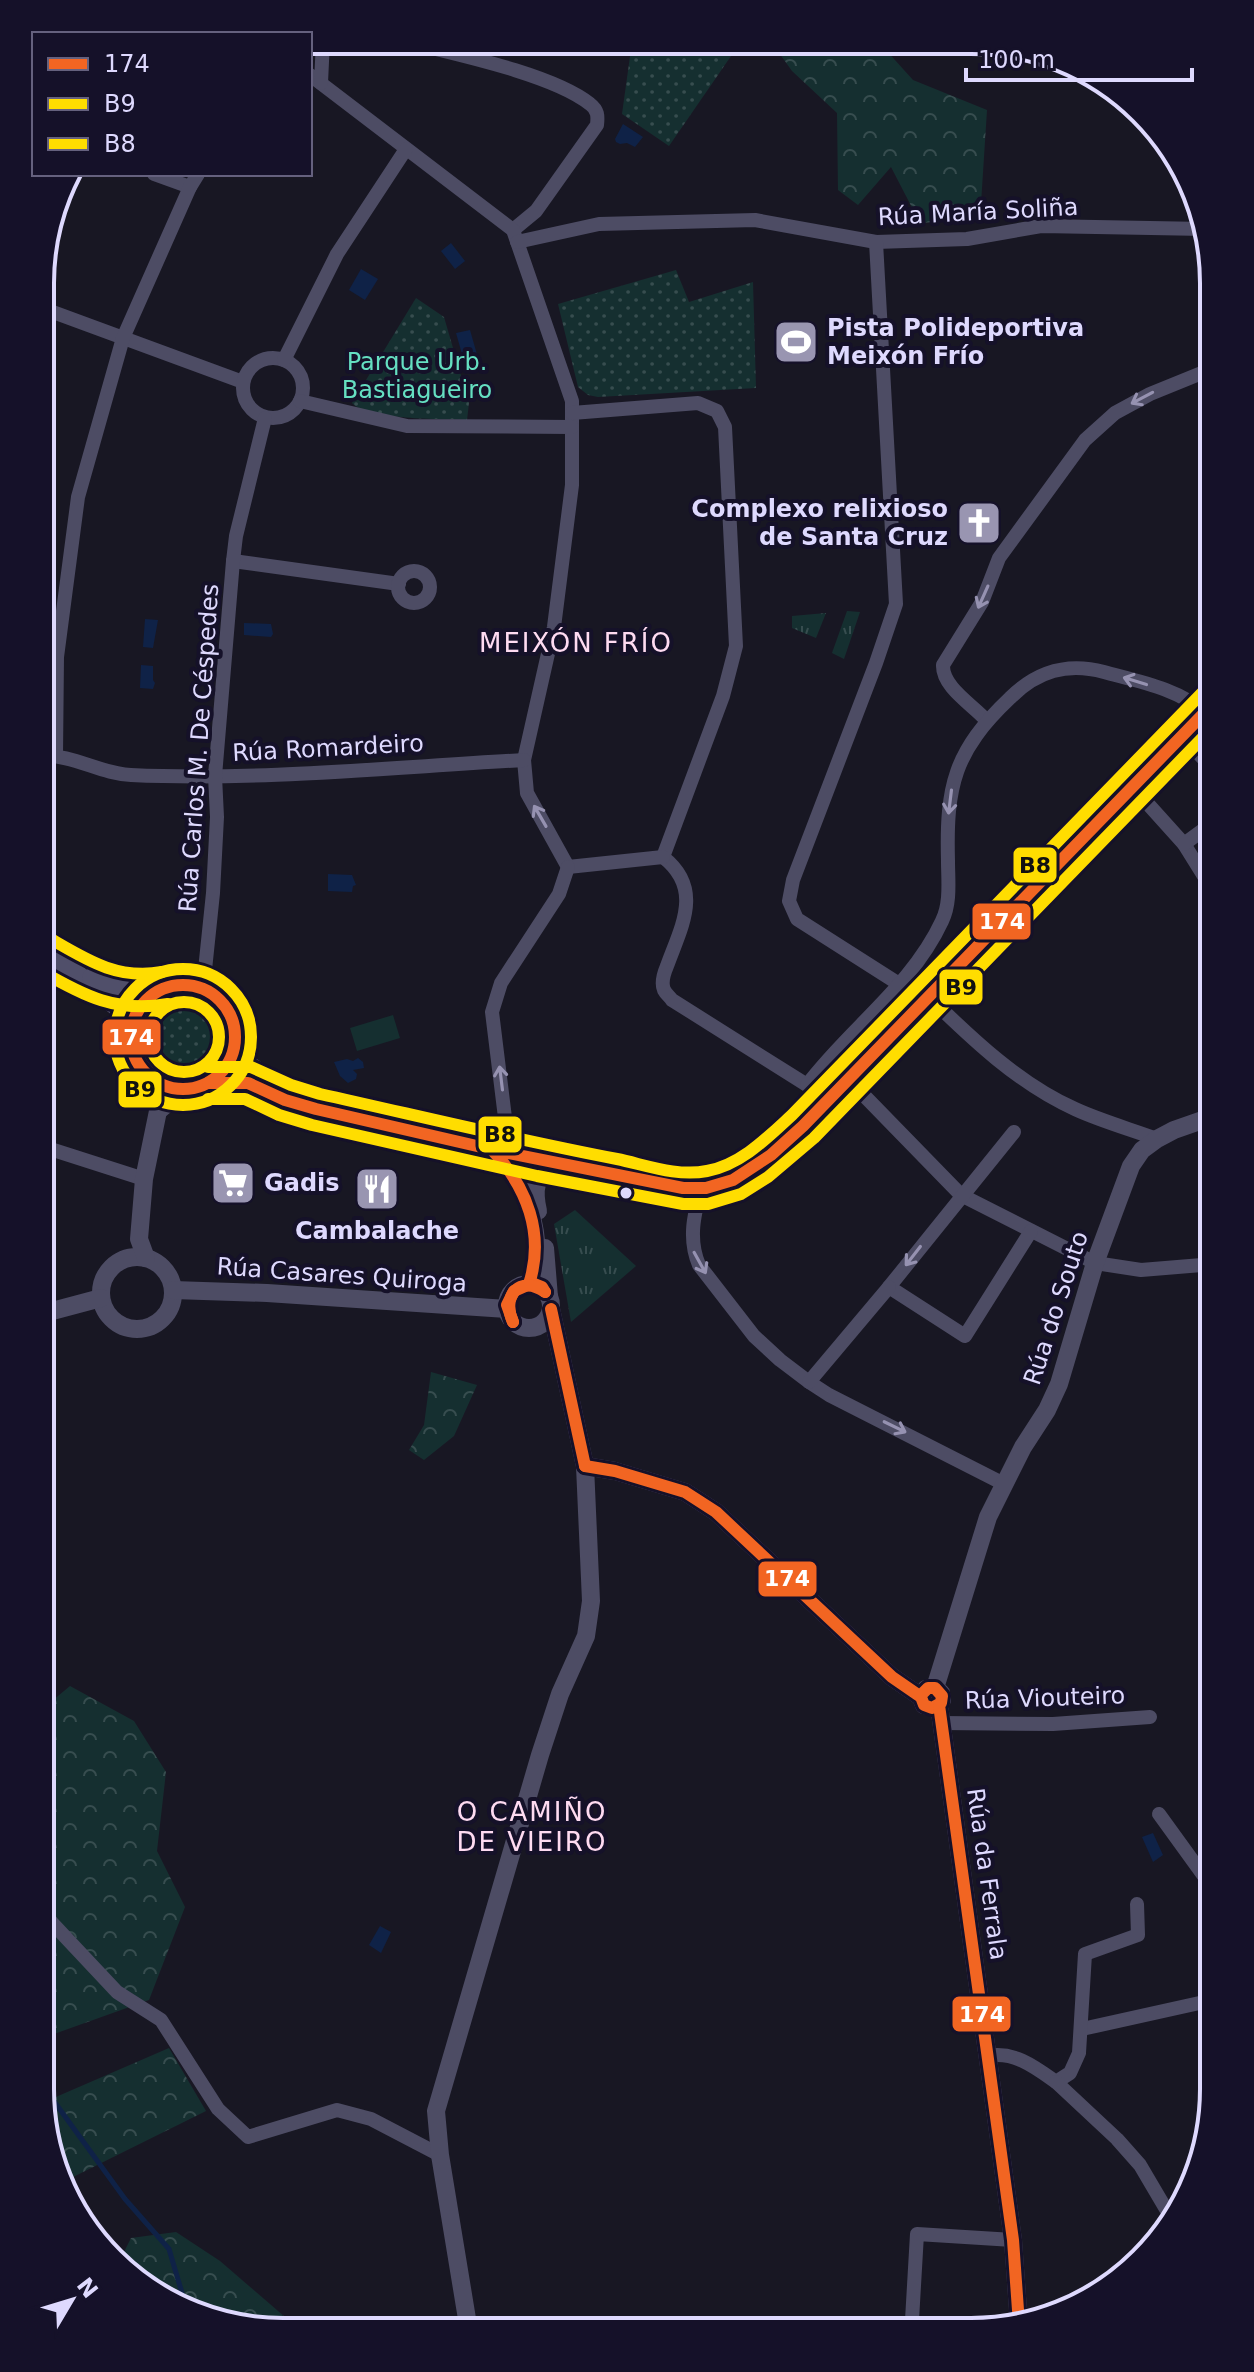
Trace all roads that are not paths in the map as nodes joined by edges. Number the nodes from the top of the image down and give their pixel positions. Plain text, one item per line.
1 (320, 54) edge
2 (449, 54) edge
3 (316, 79) edge
4 (406, 149) junction
5 (167, 176) edge
6 (194, 180) edge
7 (1193, 229) edge
8 (515, 236) junction
9 (876, 242) junction
10 (54, 312) edge
11 (123, 338) junction
12 (284, 360) junction
13 (1200, 374) edge
14 (243, 382) junction
15 (300, 401) junction
16 (265, 418) junction
17 (572, 420) junction
18 (233, 561) junction
19 (399, 584) dead end
20 (54, 694) edge
21 (1200, 704) edge
22 (1200, 717) edge
23 (986, 720) junction
24 (1182, 736) junction
25 (1200, 755) edge
26 (54, 756) edge
27 (524, 760) junction
28 (215, 776) junction
29 (1148, 804) dead end
30 (1200, 832) edge
31 (1184, 844) junction
32 (663, 857) junction
33 (568, 867) junction
34 (1200, 870) edge
35 (54, 960) edge
36 (70, 969) junction
37 (899, 984) junction
38 (165, 988) junction
39 (203, 989) junction
40 (928, 996) junction
41 (133, 1022) junction
42 (233, 1050) junction
43 (848, 1079) junction
44 (154, 1080) junction
45 (208, 1083) junction
46 (807, 1085) junction
47 (185, 1089) junction
48 (824, 1104) junction
49 (316, 1109) junction
50 (158, 1111) junction
51 (1200, 1121) edge
52 (1014, 1132) dead end
53 (1157, 1139) junction
54 (54, 1150) edge
55 (492, 1150) junction
56 (514, 1155) junction
57 (554, 1163) junction
58 (144, 1179) junction
59 (701, 1188) junction
60 (961, 1195) junction
61 (1031, 1231) junction
62 (139, 1239) junction
63 (126, 1258) junction
64 (146, 1258) junction
65 (1095, 1263) junction
66 (1200, 1265) edge
67 (529, 1284) junction
68 (889, 1287) junction
69 (173, 1290) junction
70 (101, 1298) junction
71 (550, 1303) junction
72 (507, 1309) junction
73 (54, 1311) edge
74 (536, 1327) junction
75 (559, 1347) junction
76 (809, 1382) junction
77 (585, 1466) junction
78 (1004, 1484) junction
79 (934, 1703) junction
80 (1150, 1717) dead end
81 (1159, 1814) dead end
82 (1200, 1871) edge
83 (1137, 1904) dead end
84 (54, 1925) edge
85 (1200, 2003) edge
86 (1082, 2029) junction
87 (988, 2056) junction
88 (1056, 2082) junction
89 (440, 2155) junction
90 (1166, 2208) edge
91 (1013, 2240) junction
92 (1018, 2313) edge
93 (467, 2318) edge
94 (912, 2318) edge

1 - 3 street
2 - 8 street
3 - 4 street
4 - 8 street
4 - 12 street
5 - 6 street
6 - 11 street
7 - 9 street, Rúa María Soliña
8 - 9 street, Rúa María Soliña
8 - 17 street
9 - 37 street
10 - 11 street
11 - 14 street
11 - 20 street
12 - 14 street
12 - 15 street
13 -> 23 street
14 - 16 street
15 - 16 street
15 - 17 street
16 - 18 street, Rúa Carlos M. De Céspedes
17 - 27 street
17 - 32 street
18 - 19 street
18 - 28 street, Rúa Carlos M. De Céspedes
21 -> 23 street
22 - 24 main road
23 -> 37 street
24 - 25 street
24 - 40 main road
26 - 28 street, Rúa Romardeiro
27 - 28 street, Rúa Romardeiro
33 -> 27 street
28 - 39 street, Rúa Carlos M. De Céspedes
29 - 31 street
30 - 31 street
31 - 34 street
32 - 33 street
32 - 46 street
56 -> 33 street
35 - 36 main road
36 - 38 main road
36 - 41 main road
37 - 46 street
38 - 39 main road
38 - 41 main road
39 - 42 main road
40 - 43 main road
40 - 53 street
41 - 44 main road
42 - 45 main road
42 - 49 main road
43 - 48 main road
43 - 60 street
44 - 47 main road
44 - 50 street
45 - 47 main road
45 - 49 main road
46 - 48 street
47 - 50 street
48 - 59 main road
49 - 55 main road
50 - 58 street
51 - 53 street, Rúa do Souto
52 - 60 street
53 - 65 street, Rúa do Souto
54 - 58 street
55 - 56 main road
55 - 67 street
56 - 57 main road
57 - 59 main road
57 - 71 street
58 - 62 street
59 -> 76 street
60 - 61 street
60 -> 68 street
61 - 65 street
61 - 68 street
62 - 63 street
62 - 64 street
63 - 64 street
63 - 70 street
64 - 69 street
65 - 66 street
65 - 78 street, Rúa do Souto
67 - 71 street
67 - 72 street
68 - 76 street
69 - 70 street
69 - 72 street, Rúa Casares Quiroga
70 - 73 street
71 - 74 street
71 - 75 street
72 - 74 street
74 - 75 street
75 - 77 street
76 -> 78 street
77 - 79 street
77 - 89 street
78 - 79 street, Rúa do Souto
79 - 80 street, Rúa Viouteiro
79 - 87 street, Rúa da Ferrala
81 - 82 street
83 - 86 street
84 - 89 street
85 - 86 street
86 - 88 street
87 - 88 street
87 - 91 street, Rúa da Ferrala
88 - 90 street
89 - 93 street
91 - 92 street, Rúa da Ferrala
91 - 94 street

